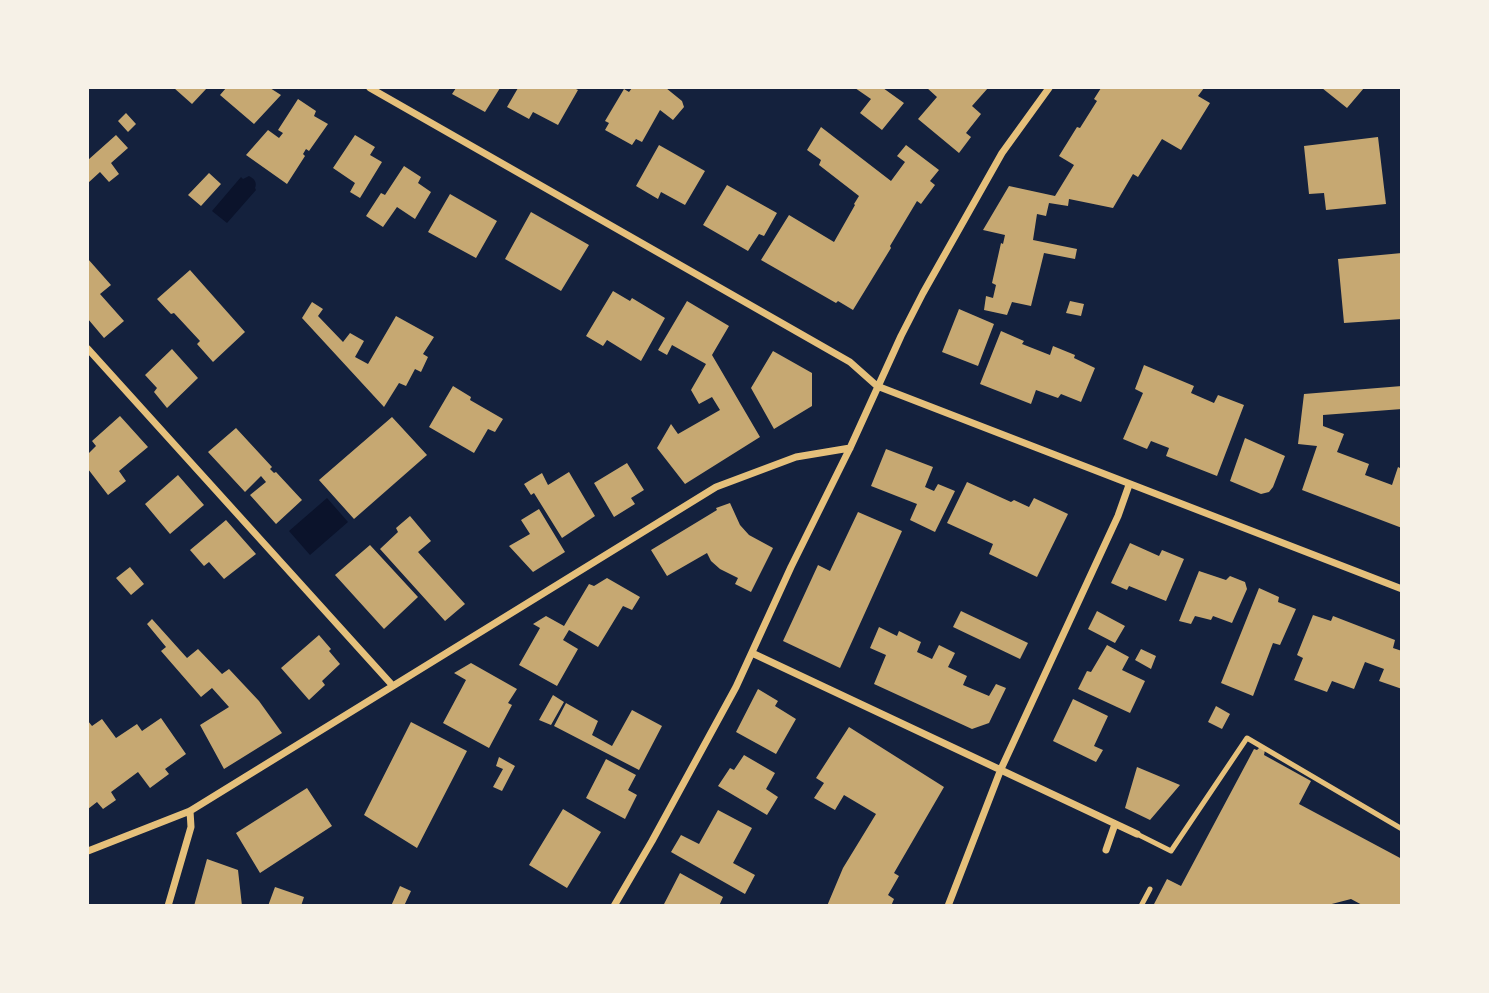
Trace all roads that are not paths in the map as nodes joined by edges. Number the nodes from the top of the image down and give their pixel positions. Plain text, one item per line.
1 (370, 88) edge
2 (1049, 88) edge
3 (88, 349) edge
4 (877, 386) junction
5 (850, 448) junction
6 (1129, 485) junction
7 (1402, 589) edge
8 (752, 653) junction
9 (393, 686) junction
10 (1001, 769) junction
11 (190, 811) junction
12 (1115, 824) junction
13 (1402, 830) edge
14 (1137, 834) joint
15 (1106, 850) dead end
16 (88, 851) edge
17 (1150, 889) dead end
18 (168, 905) edge
19 (614, 905) edge
20 (948, 905) edge
21 (1141, 905) edge

1 - 4 street
2 - 4 street
3 - 9 street
4 - 5 street
4 - 6 street
5 - 8 street
5 - 9 street
6 - 7 street
6 - 10 street
8 - 10 street
8 - 19 street
9 - 11 street
10 - 12 street
10 - 20 street
11 - 16 street
11 - 18 street
12 - 14 street
12 - 15 street
13 - 14 lane
17 - 21 lane

